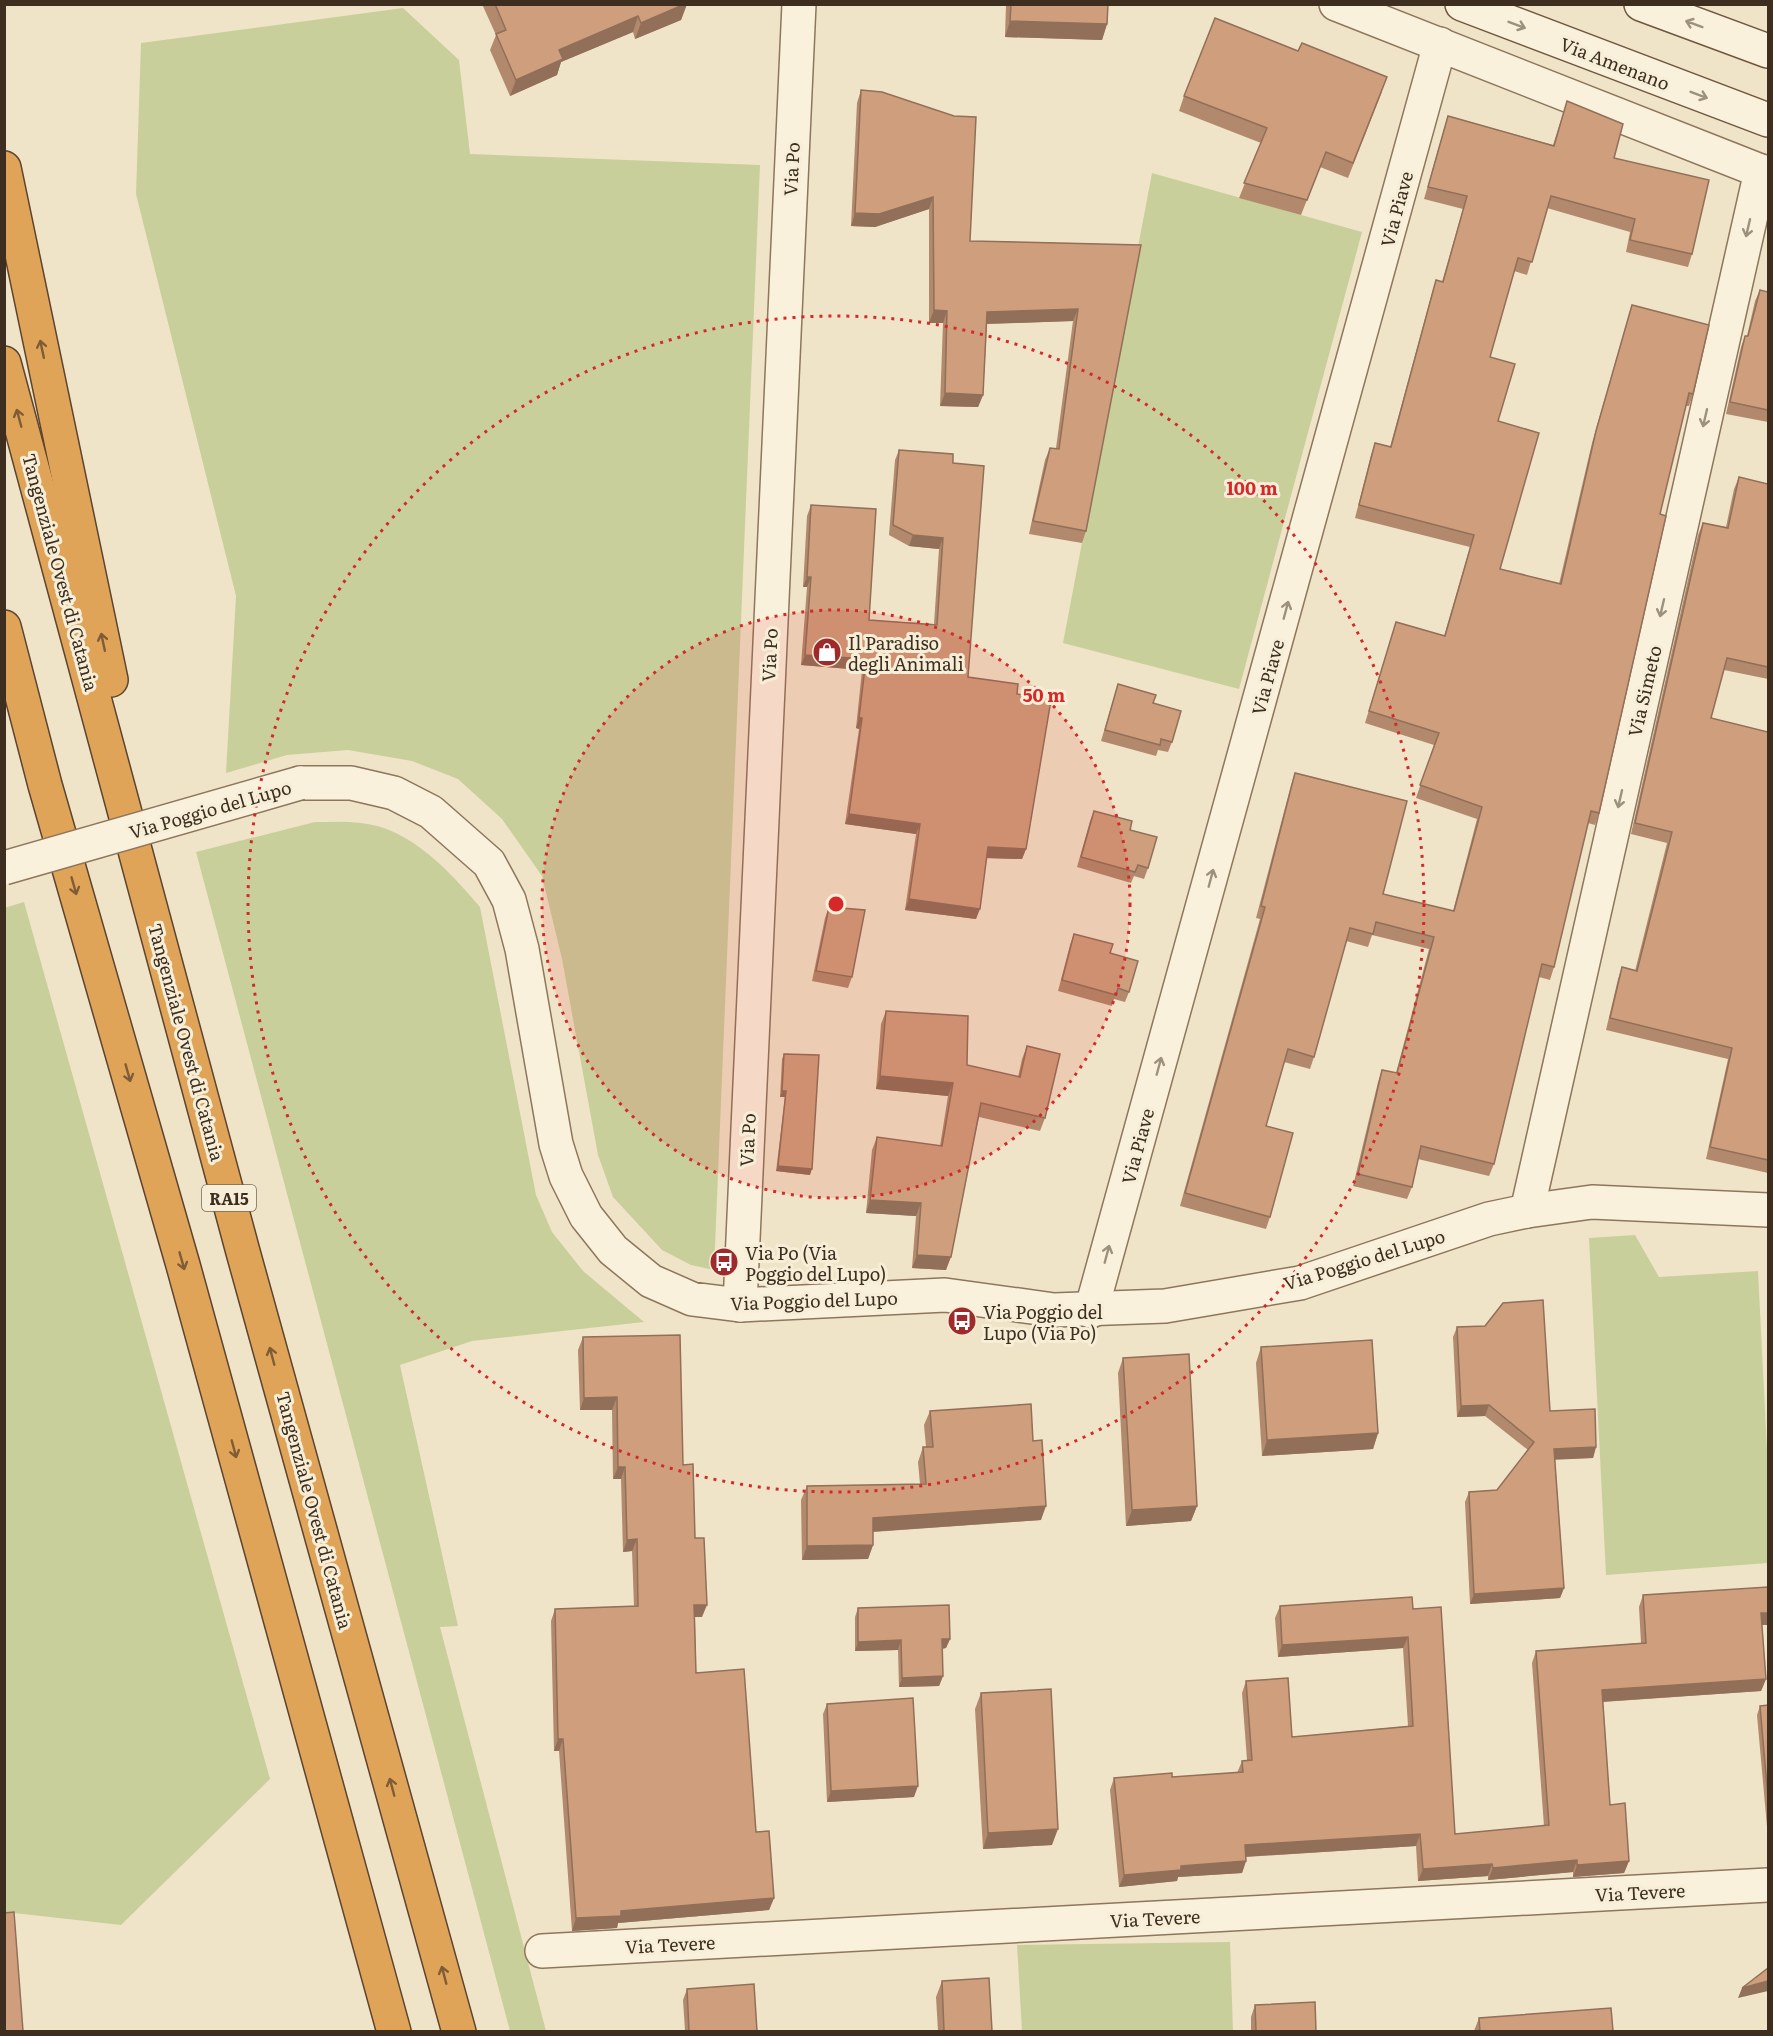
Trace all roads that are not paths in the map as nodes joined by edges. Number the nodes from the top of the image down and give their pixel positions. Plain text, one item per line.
1 (799, 4) edge
2 (1336, 4) edge
3 (1462, 4) edge
4 (1641, 4) edge
5 (1440, 44) junction
6 (1768, 51) edge
7 (1768, 120) edge
8 (4, 168) edge
9 (1765, 172) edge
10 (4, 363) edge
11 (4, 627) edge
12 (4, 657) edge
13 (45, 784) junction
14 (4, 868) edge
15 (183, 1029) junction
16 (1768, 1210) edge
17 (1527, 1211) junction
18 (740, 1305) junction
19 (1091, 1311) junction
20 (1768, 1885) edge
21 (542, 1951) dead end
22 (394, 2031) edge
23 (459, 2031) edge

1 - 18 street, Via Po
2 - 5 street
3 -> 7 street, Via Amenano
6 -> 4 street
5 - 9 street
19 -> 5 street, Via Piave
15 -> 8 highway
9 -> 17 street, Via Simeto
15 -> 10 highway, Tangenziale Ovest di Catania / RA15
11 - 13 highway
12 - 13 highway
13 -> 22 highway
14 - 18 street, Via Poggio del Lupo, bridge
23 -> 15 highway, Tangenziale Ovest di Catania / RA15
16 - 17 street, Via Poggio del Lupo
17 - 19 street, Via Poggio del Lupo
18 - 19 street, Via Poggio del Lupo
20 - 21 street, Via Tevere

